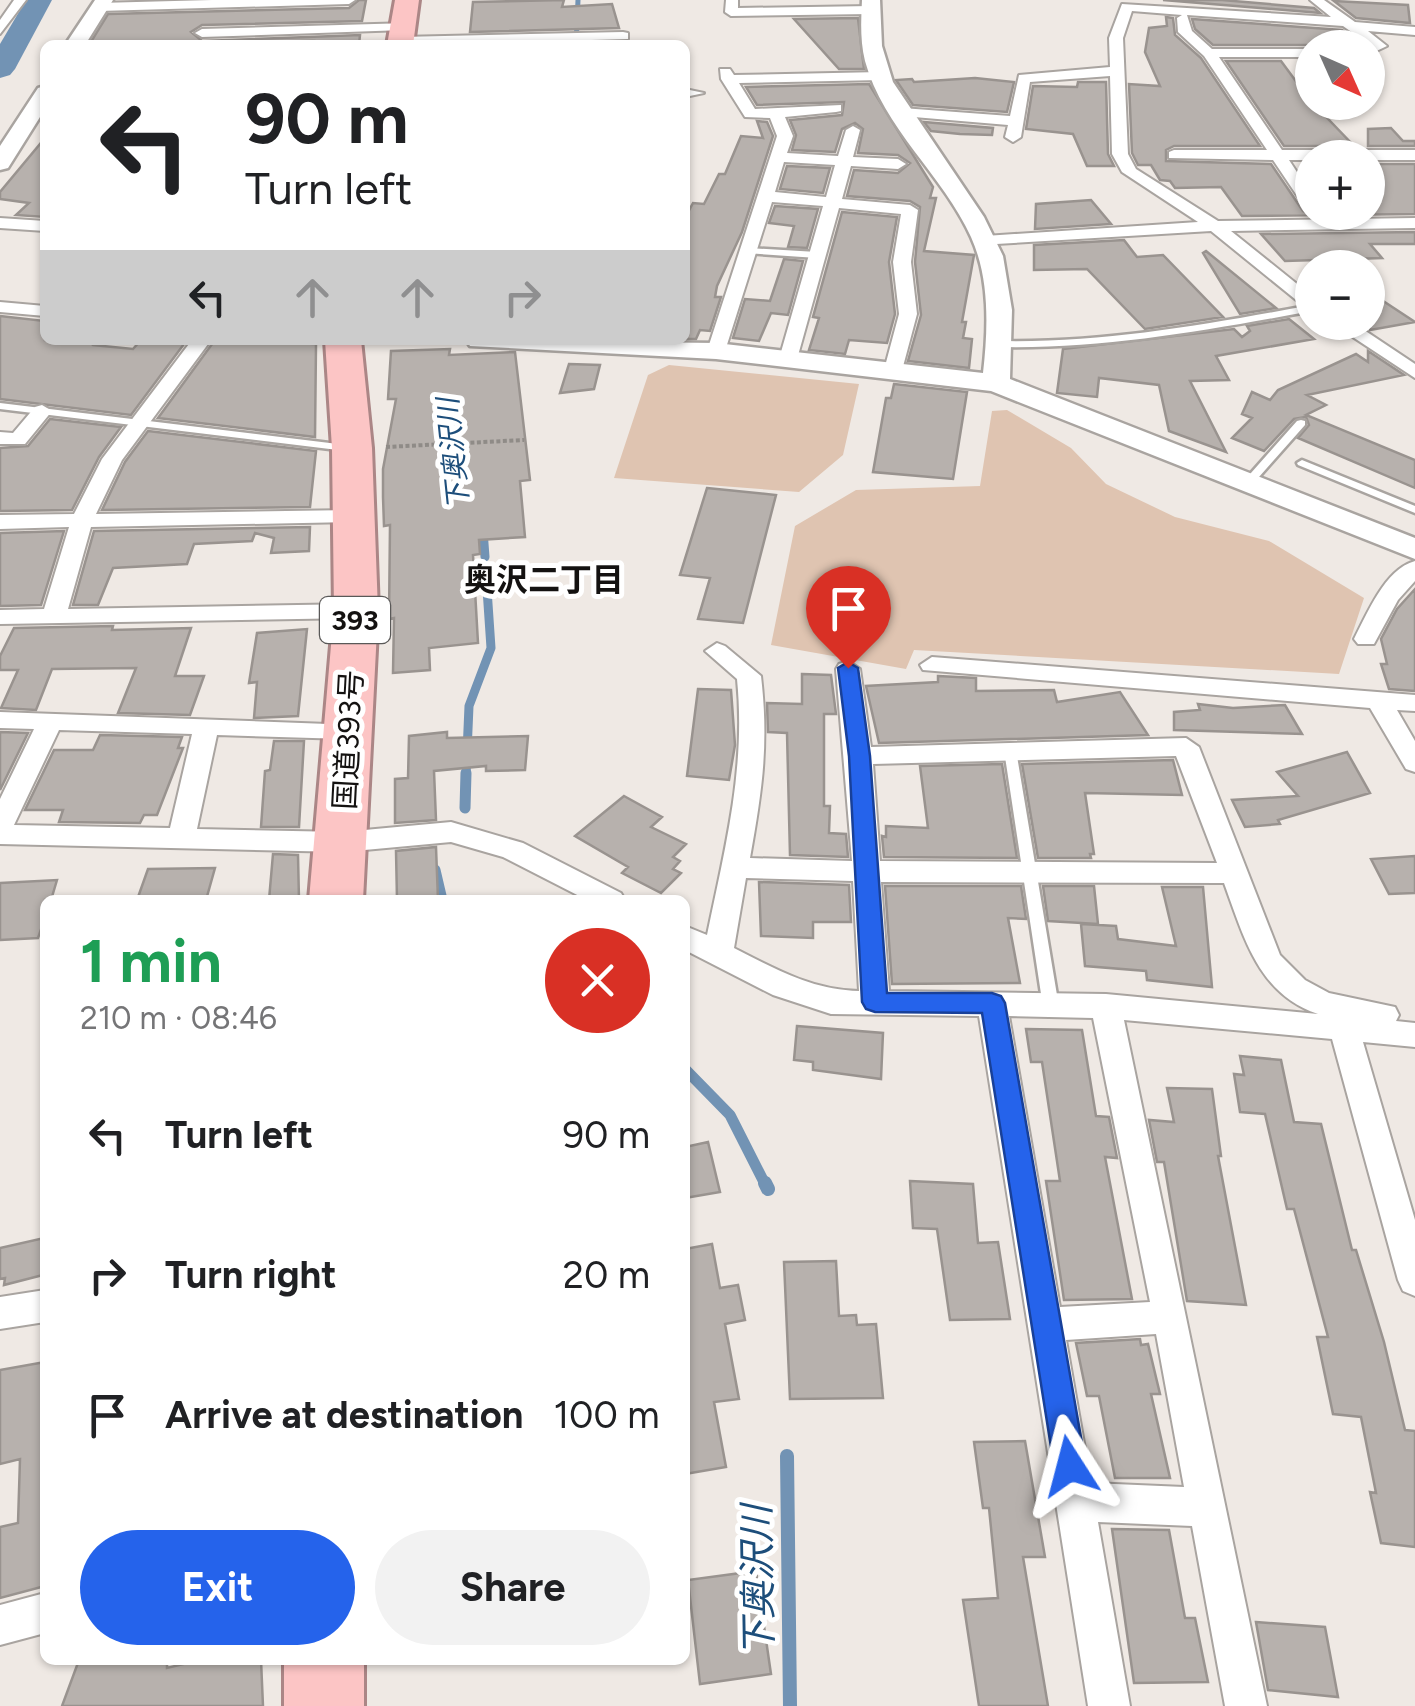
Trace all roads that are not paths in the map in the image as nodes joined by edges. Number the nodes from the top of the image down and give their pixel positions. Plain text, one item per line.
1 (20, 0) edge
2 (349, 0) edge
3 (732, 0) edge
4 (1316, 0) edge
5 (102, 4) edge
6 (214, 4) junction
7 (871, 5) edge
8 (801, 6) edge
9 (1184, 18) dead end
10 (1353, 24) junction
11 (403, 28) edge
12 (0, 30) edge
13 (1360, 30) edge
14 (1415, 30) edge
15 (622, 36) dead end
16 (1272, 36) dead end
17 (78, 40) edge
18 (1210, 53) junction
19 (1295, 53) edge
20 (1277, 54) junction
21 (1117, 71) junction
22 (881, 76) junction
23 (40, 100) edge
24 (836, 108) dead end
25 (902, 112) junction
26 (776, 113) junction
27 (853, 130) dead end
28 (1415, 154) edge
29 (1174, 155) dead end
30 (1275, 155) junction
31 (779, 157) junction
32 (844, 160) junction
33 (0, 163) edge
34 (898, 164) dead end
35 (1295, 183) edge
36 (765, 196) junction
37 (833, 201) junction
38 (1295, 220) edge
39 (1385, 221) edge
40 (0, 223) edge
41 (1415, 223) edge
42 (40, 226) edge
43 (1215, 226) junction
44 (985, 240) junction
45 (749, 251) junction
46 (818, 255) junction
47 (1295, 292) edge
48 (0, 308) edge
49 (1295, 309) edge
50 (40, 311) edge
51 (1367, 340) edge
52 (1000, 344) junction
53 (198, 345) edge
54 (343, 345) edge
55 (587, 345) edge
56 (716, 351) junction
57 (788, 358) junction
58 (894, 370) junction
59 (1415, 372) edge
60 (996, 383) junction
61 (0, 406) edge
62 (42, 411) junction
63 (1301, 423) dead end
64 (139, 424) junction
65 (0, 438) edge
66 (352, 448) junction
67 (1302, 462) dead end
68 (1247, 484) junction
69 (1415, 510) edge
70 (352, 516) junction
71 (82, 520) junction
72 (0, 522) edge
73 (1414, 552) edge
74 (356, 611) junction
75 (54, 616) junction
76 (0, 617) edge
77 (1366, 640) dead end
78 (717, 651) dead end
79 (932, 665) dead end
80 (848, 668) dead end
81 (1378, 700) junction
82 (1415, 703) edge
83 (0, 720) edge
84 (52, 722) junction
85 (206, 726) junction
86 (346, 731) junction
87 (1010, 750) junction
88 (859, 756) junction
89 (1415, 762) edge
90 (0, 826) edge
91 (0, 834) edge
92 (181, 838) junction
93 (343, 842) junction
94 (734, 868) junction
95 (864, 872) junction
96 (1237, 873) junction
97 (1030, 875) junction
98 (337, 895) edge
99 (601, 895) edge
100 (690, 940) edge
101 (718, 954) junction
102 (875, 1002) junction
103 (992, 1003) junction
104 (1106, 1006) junction
105 (1050, 1007) junction
106 (1415, 1020) edge
107 (1344, 1028) junction
108 (1415, 1035) edge
109 (1415, 1280) edge
110 (40, 1307) edge
111 (0, 1313) edge
112 (1171, 1318) junction
113 (1048, 1324) junction
114 (1076, 1502) junction
115 (1208, 1507) junction
116 (40, 1614) edge
117 (0, 1626) edge
118 (324, 1665) edge
119 (324, 1706) edge
120 (1109, 1706) edge
121 (1246, 1706) edge

1 - 12 street
2 - 6 street
3 - 8 street
4 - 10 street
5 - 6 street
5 - 17 street
6 - 11 street
7 - 8 street
7 - 22 street
9 - 18 street
10 - 13 street
10 - 14 street
10 - 21 street
11 - 15 street
16 - 20 street
18 - 20 street
18 - 30 street
19 - 20 street
21 - 25 street
21 - 43 street
22 - 25 street
22 - 26 street
23 - 33 street
24 - 26 street
25 - 44 street
26 - 31 street
27 - 32 street
28 - 30 street
29 - 30 street
30 - 35 street
31 - 32 street
31 - 36 street
32 - 34 street
32 - 37 street
36 - 37 street
36 - 45 street
37 - 46 street
37 - 58 street
38 - 43 street
39 - 41 street
40 - 42 street
43 - 44 street
43 - 47 street
44 - 52 street
45 - 46 lane
45 - 56 street
46 - 57 street
48 - 50 street
49 - 52 lane
51 - 59 street
52 - 60 street
53 - 64 street
54 - 66 highway, 国道393号 / 393
55 - 56 street
56 - 57 street
57 - 58 street
58 - 60 street
60 - 68 street
61 - 62 lane
62 - 64 lane
62 - 65 street
63 - 68 lane
64 - 66 lane
64 - 71 street
66 - 70 highway, 国道393号 / 393
67 - 69 lane
68 - 73 street
70 - 71 street
70 - 74 highway, 国道393号 / 393
71 - 72 street
71 - 75 street
73 - 77 street
74 - 75 street
74 - 86 highway, 国道393号 / 393
75 - 76 street
78 - 94 street
79 - 81 street
80 - 88 street
81 - 82 street
81 - 89 street
83 - 84 street
84 - 85 street
84 - 90 street
85 - 86 street
85 - 92 street
86 - 93 highway, 国道393号 / 393
87 - 88 street
87 - 96 street
87 - 97 lane
88 - 95 street
91 - 92 street
92 - 93 street
93 - 98 highway, 国道393号 / 393
93 - 99 street
94 - 95 street
94 - 101 street
95 - 97 street
95 - 102 street
96 - 97 street
96 - 106 street
97 - 105 lane
100 - 101 street
101 - 102 street
102 - 103 street
103 - 105 street
103 - 113 street
104 - 105 street
104 - 107 street
104 - 112 street
107 - 108 street
107 - 109 street
110 - 111 street
112 - 113 street
112 - 115 street
113 - 114 street
114 - 115 street
114 - 120 street
115 - 121 street
116 - 117 street
118 - 119 highway

